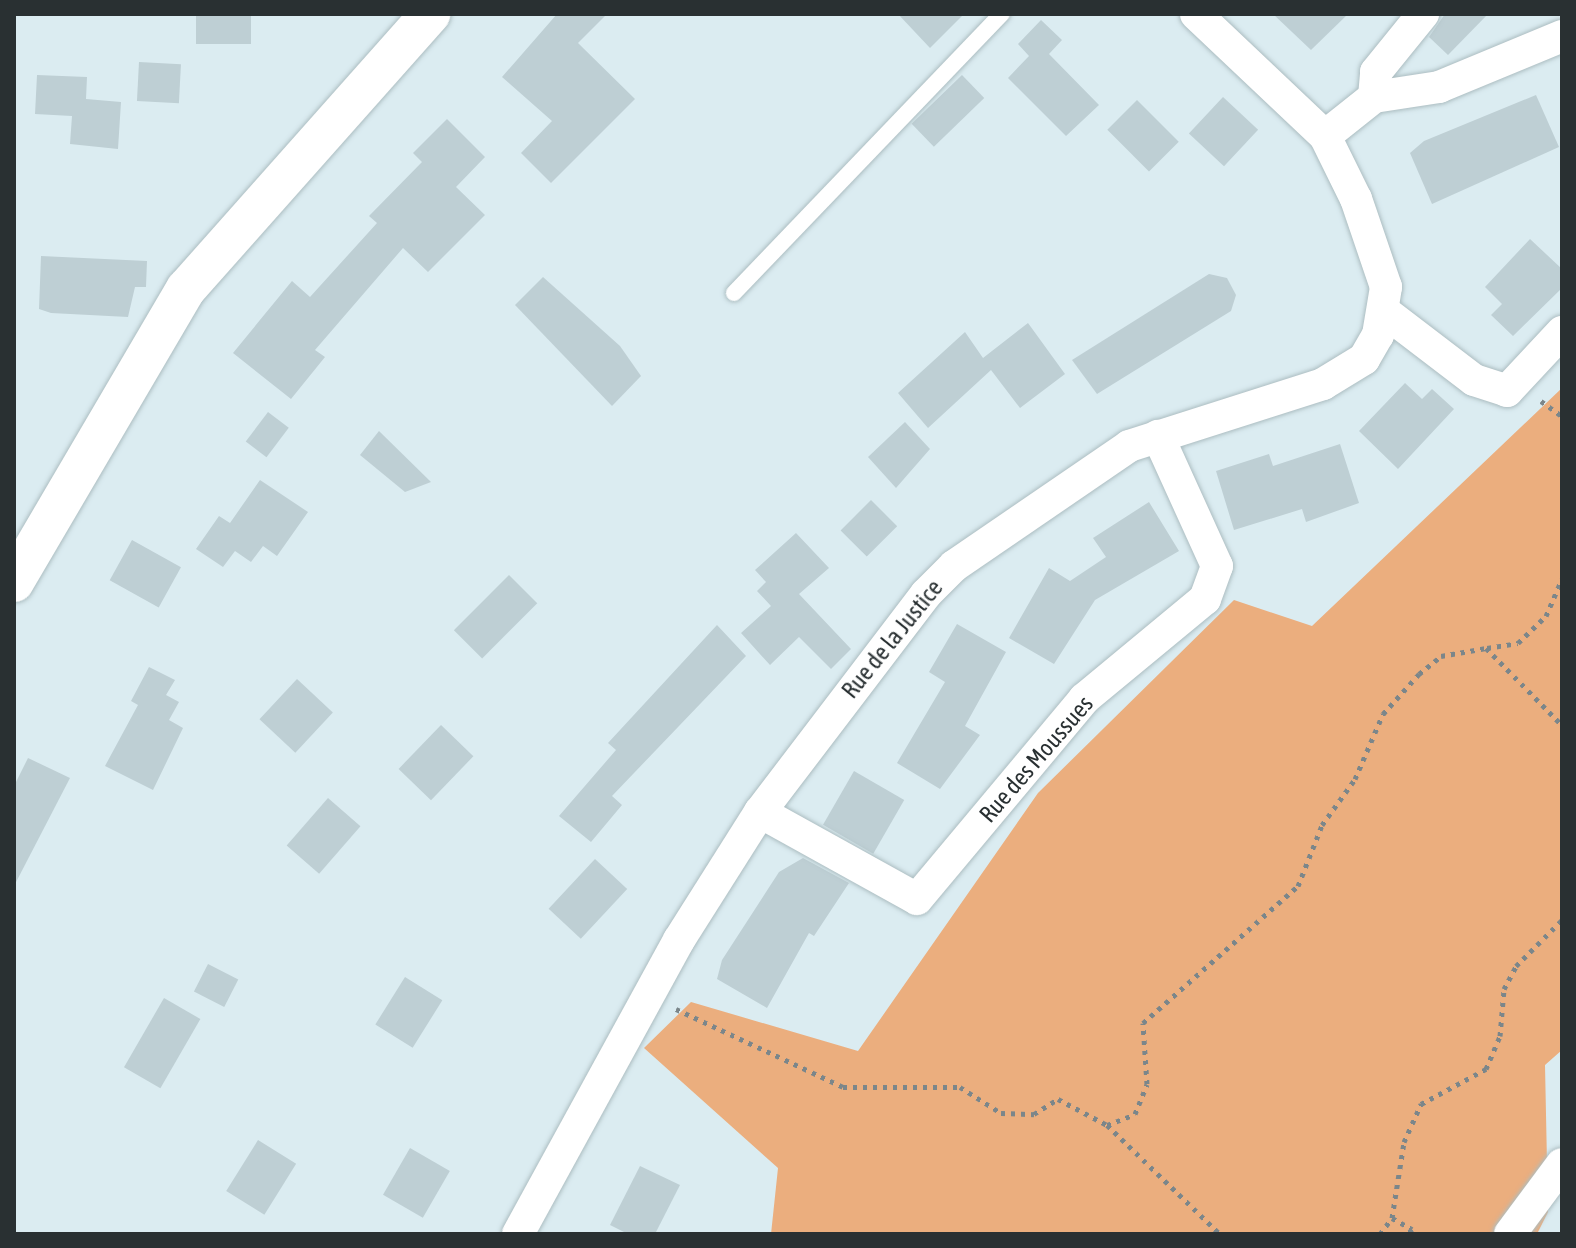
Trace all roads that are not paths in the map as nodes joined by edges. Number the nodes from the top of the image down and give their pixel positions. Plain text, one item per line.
1 (430, 14) edge
2 (1002, 14) edge
3 (1196, 14) edge
4 (1423, 14) edge
5 (1562, 36) edge
6 (1374, 97) junction
7 (1325, 136) junction
8 (734, 293) dead end
9 (1385, 312) junction
10 (1562, 332) edge
11 (1158, 436) junction
12 (14, 582) edge
13 (760, 812) junction
14 (1562, 1164) edge
15 (518, 1234) edge
16 (1510, 1234) edge

1 - 12 street
2 - 8 lane
3 - 7 street
4 - 6 street
5 - 6 street
6 - 7 street
7 - 9 street
9 - 10 street
9 - 11 street, Rue de la Justice
11 - 13 street, Rue de la Justice
11 - 13 street, Rue des Moussues
13 - 15 street, Rue de la Justice
14 - 16 street

